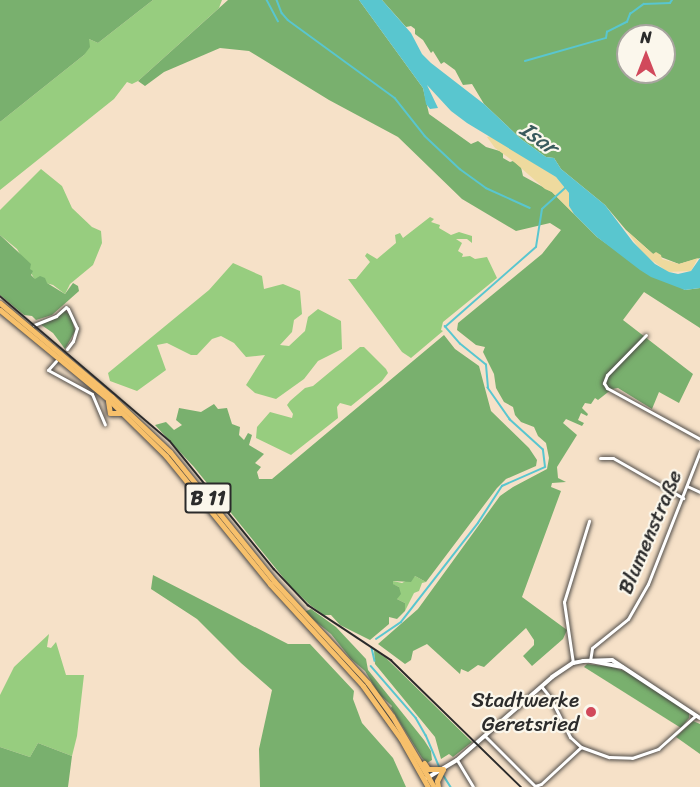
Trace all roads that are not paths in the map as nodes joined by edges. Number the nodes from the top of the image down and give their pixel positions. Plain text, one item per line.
1 (0, 303) edge
2 (0, 310) edge
3 (23, 323) junction
4 (34, 325) junction
5 (35, 332) junction
6 (646, 335) dead end
7 (67, 349) dead end
8 (56, 361) dead end
9 (108, 399) junction
10 (110, 413) junction
11 (123, 413) junction
12 (103, 417) junction
13 (105, 424) dead end
14 (700, 439) edge
15 (700, 451) edge
16 (600, 458) dead end
17 (687, 486) junction
18 (700, 492) edge
19 (683, 498) junction
20 (589, 521) dead end
21 (590, 661) junction
22 (573, 663) junction
23 (541, 686) junction
24 (698, 716) edge
25 (485, 736) junction
26 (581, 747) junction
27 (414, 752) junction
28 (457, 760) junction
29 (443, 769) junction
30 (426, 779) junction
31 (428, 787) edge
32 (436, 787) edge
33 (473, 787) edge

1 - 3 main road, B 11
2 - 9 main road, B 11
3 - 4 main road
3 - 5 main road, B 11
4 - 5 main road
4 - 7 street
5 - 27 main road, B 11
6 - 14 street
8 - 12 street
9 - 10 main road
9 - 11 main road, B 11
10 - 11 main road
10 - 12 street
11 - 30 main road, B 11
12 - 13 street
15 - 17 street, Blumenstraße
16 - 19 street
17 - 18 street
17 - 19 street, Blumenstraße
19 - 21 street, Blumenstraße
20 - 22 street
21 - 22 street
21 - 24 street
22 - 23 street
23 - 25 street
23 - 26 street
24 - 26 street
25 - 26 street
25 - 28 street
27 - 29 main road
27 - 30 main road, B 11
28 - 29 street
28 - 33 street
29 - 30 street
29 - 32 main road
30 - 31 main road, B 11
30 - 32 main road, B 11

